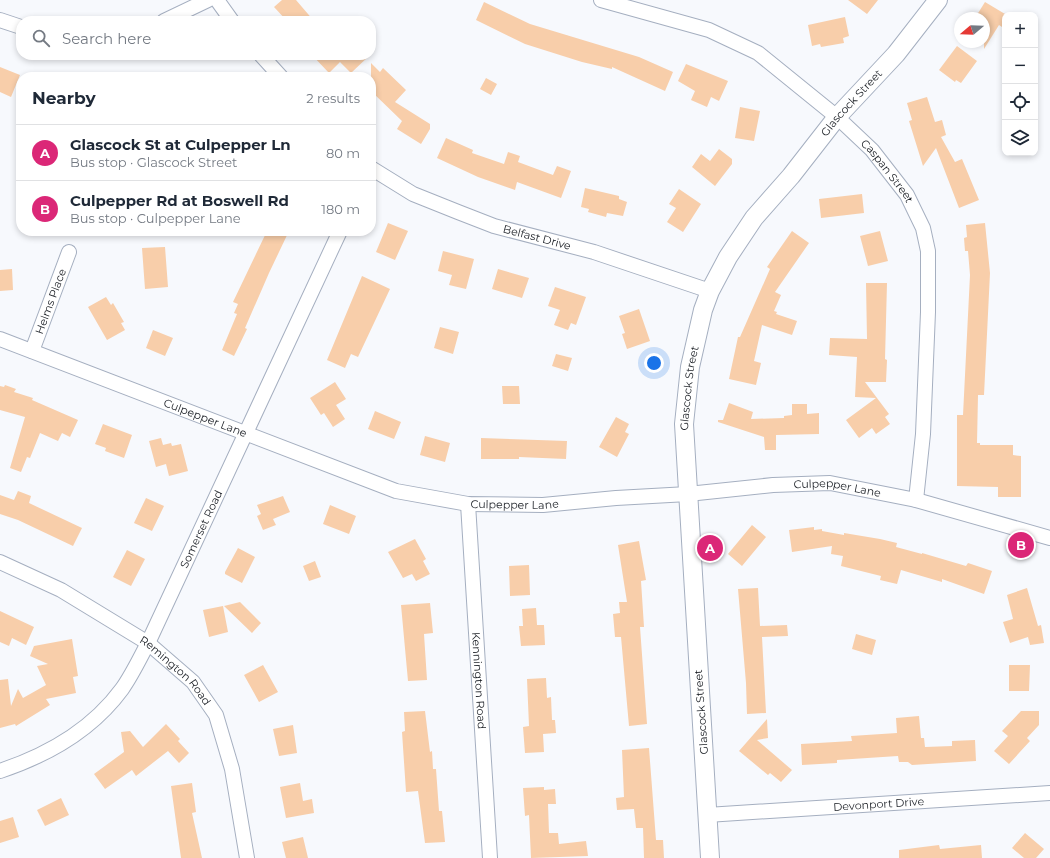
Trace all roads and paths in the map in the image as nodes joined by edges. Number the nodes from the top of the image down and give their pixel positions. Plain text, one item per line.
1 (208, 0) edge
2 (217, 0) edge
3 (601, 0) edge
4 (938, 0) edge
5 (174, 16) edge
6 (228, 16) edge
7 (0, 20) edge
8 (16, 25) edge
9 (266, 60) edge
10 (276, 72) edge
11 (837, 117) junction
12 (376, 171) edge
13 (338, 236) edge
14 (69, 252) dead end
15 (710, 291) junction
16 (0, 339) edge
17 (32, 351) junction
18 (246, 434) junction
19 (688, 494) junction
20 (916, 500) junction
21 (468, 504) junction
22 (1050, 538) edge
23 (0, 562) edge
24 (148, 643) junction
25 (0, 771) edge
26 (1050, 793) edge
27 (708, 815) junction
28 (246, 858) edge
29 (490, 858) edge
30 (710, 858) edge

1 - 5 street
2 - 6 street
3 - 11 street, Caspan Street
4 - 11 street, Glascock Street
7 - 8 street
9 - 10 street
11 - 15 street, Glascock Street
11 - 20 street, Caspan Street
12 - 15 street, Belfast Drive
13 - 18 street, Somerset Road
14 - 17 street, Helms Place
15 - 19 street, Glascock Street
16 - 17 street, Culpepper Lane
17 - 18 street, Culpepper Lane
18 - 21 street, Culpepper Lane
18 - 24 street, Somerset Road
19 - 20 street, Culpepper Lane
19 - 21 street, Culpepper Lane
19 - 27 street, Glascock Street
20 - 22 street, Culpepper Lane
21 - 29 street, Kennington Road
23 - 24 street, Remington Road
24 - 25 street, Somerset Road
24 - 28 street, Remington Road
26 - 27 street, Devonport Drive
27 - 30 street, Glascock Street

